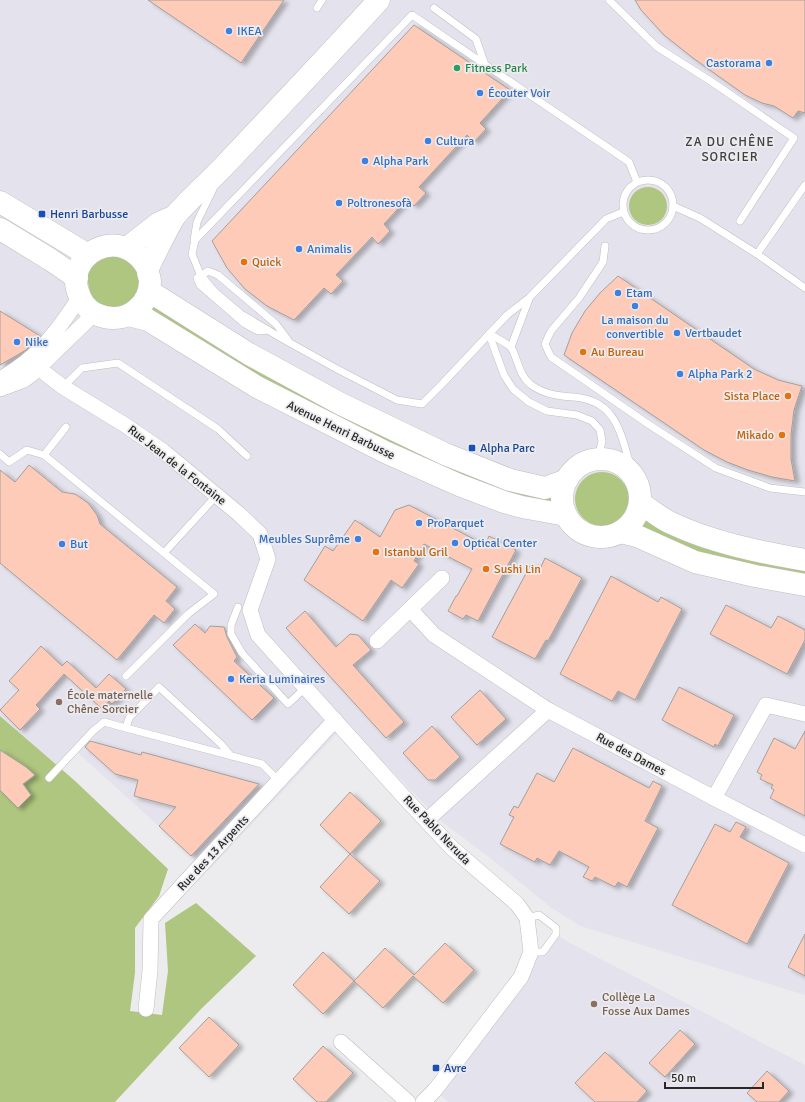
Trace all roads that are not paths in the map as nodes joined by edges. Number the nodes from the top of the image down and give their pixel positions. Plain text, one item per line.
1 (322, 0) edge
2 (379, 0) edge
3 (609, 0) edge
4 (317, 8) dead end
5 (434, 8) dead end
6 (485, 65) junction
7 (223, 167) junction
8 (637, 182) junction
9 (805, 185) edge
10 (0, 202) edge
11 (673, 206) junction
12 (623, 212) junction
13 (175, 216) junction
14 (740, 221) dead end
15 (0, 229) edge
16 (605, 246) dead end
17 (127, 248) junction
18 (192, 254) junction
19 (758, 254) junction
20 (88, 255) junction
21 (148, 269) junction
22 (201, 275) junction
23 (78, 288) junction
24 (805, 288) edge
25 (149, 291) junction
26 (530, 298) junction
27 (94, 313) junction
28 (129, 315) junction
29 (489, 334) junction
30 (288, 340) dead end
31 (62, 344) junction
32 (511, 347) junction
33 (32, 368) junction
34 (0, 379) edge
35 (59, 384) junction
36 (0, 389) edge
37 (66, 427) dead end
38 (0, 454) edge
39 (44, 455) junction
40 (246, 456) dead end
41 (598, 459) junction
42 (634, 477) junction
43 (567, 480) junction
44 (805, 492) edge
45 (217, 495) junction
46 (640, 503) junction
47 (566, 515) junction
48 (621, 532) junction
49 (164, 553) junction
50 (268, 559) joint
51 (805, 560) edge
52 (442, 578) dead end
53 (805, 585) edge
54 (238, 607) dead end
55 (410, 609) junction
56 (377, 641) dead end
57 (126, 676) dead end
58 (305, 688) junction
59 (548, 710) junction
60 (805, 714) edge
61 (335, 720) junction
62 (126, 728) junction
63 (231, 756) junction
64 (50, 778) dead end
65 (279, 781) junction
66 (714, 798) junction
67 (427, 820) junction
68 (805, 845) edge
69 (527, 918) junction
70 (531, 952) junction
71 (146, 1009) dead end
72 (341, 1042) dead end
73 (408, 1102) edge
74 (423, 1102) edge

1 - 4 lane
2 - 7 main road
3 - 14 lane
5 - 6 lane
6 - 8 lane
6 - 18 lane
7 - 13 main road
7 - 18 lane
8 - 11 lane
8 - 12 lane
9 - 19 lane
10 - 20 main road
11 - 12 lane
11 - 19 lane
12 - 26 lane
13 - 17 main road
13 - 21 main road
15 - 23 main road
16 - 44 lane
17 - 20 main road
17 - 21 main road
18 - 22 lane
19 - 24 lane
20 - 23 main road
21 - 25 main road
22 - 29 lane
22 - 30 lane
23 - 27 main road
23 - 33 street
25 - 28 main road
25 - 43 main road, Avenue Henri Barbusse
26 - 29 lane
26 - 32 lane
27 - 28 main road
27 - 31 street
28 - 47 main road, Avenue Henri Barbusse
29 - 32 lane
29 - 41 lane
31 - 33 street
31 - 35 street
32 - 42 lane
33 - 34 street
33 - 35 street, Rue Jean de la Fontaine
33 - 36 street
35 - 40 lane
35 - 45 street, Rue Jean de la Fontaine
37 - 39 lane
38 - 39 lane
39 - 49 lane
41 - 42 main road
41 - 43 main road
42 - 46 main road
43 - 47 main road
45 - 49 lane
45 - 50 street, Rue Jean de la Fontaine
46 - 48 main road
46 - 51 main road
47 - 48 main road
48 - 53 main road
49 - 57 lane
50 - 58 street, Rue Pablo Neruda
52 - 55 street
54 - 58 lane
55 - 56 street
55 - 59 street, Rue des Dames
58 - 61 street, Rue Pablo Neruda
59 - 66 street, Rue des Dames
59 - 67 street
60 - 66 street
61 - 65 street, Rue des 13 Arpents
61 - 67 street, Rue Pablo Neruda
62 - 63 lane
62 - 63 lane
62 - 64 lane
63 - 65 lane
65 - 71 street, Rue des 13 Arpents
66 - 68 street, Rue des Dames
67 - 69 street, Rue Pablo Neruda
69 - 70 street
69 - 70 lane
70 - 74 street
72 - 73 street

